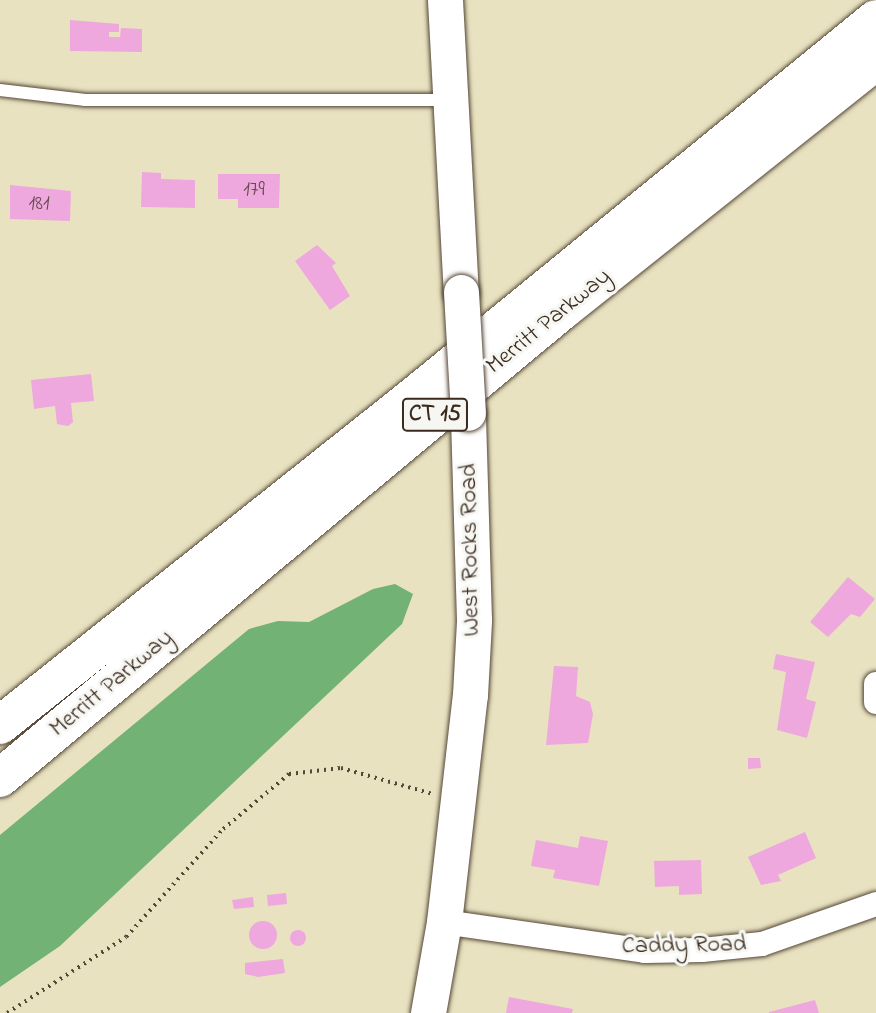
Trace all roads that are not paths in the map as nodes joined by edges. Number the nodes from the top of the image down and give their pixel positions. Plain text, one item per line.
1 (445, 0) edge
2 (876, 19) edge
3 (876, 61) edge
4 (0, 90) edge
5 (450, 100) junction
6 (876, 684) edge
7 (876, 702) edge
8 (0, 725) edge
9 (0, 778) edge
10 (876, 904) edge
11 (444, 922) junction
12 (428, 1013) edge

1 - 5 main road, West Rocks Road
2 - 8 highway, Merritt Parkway / CT 15
3 - 9 highway, Merritt Parkway / CT 15
4 - 5 lane
5 - 11 main road, West Rocks Road, bridge
6 - 7 street
10 - 11 street, Caddy Road
11 - 12 main road, West Rocks Road

